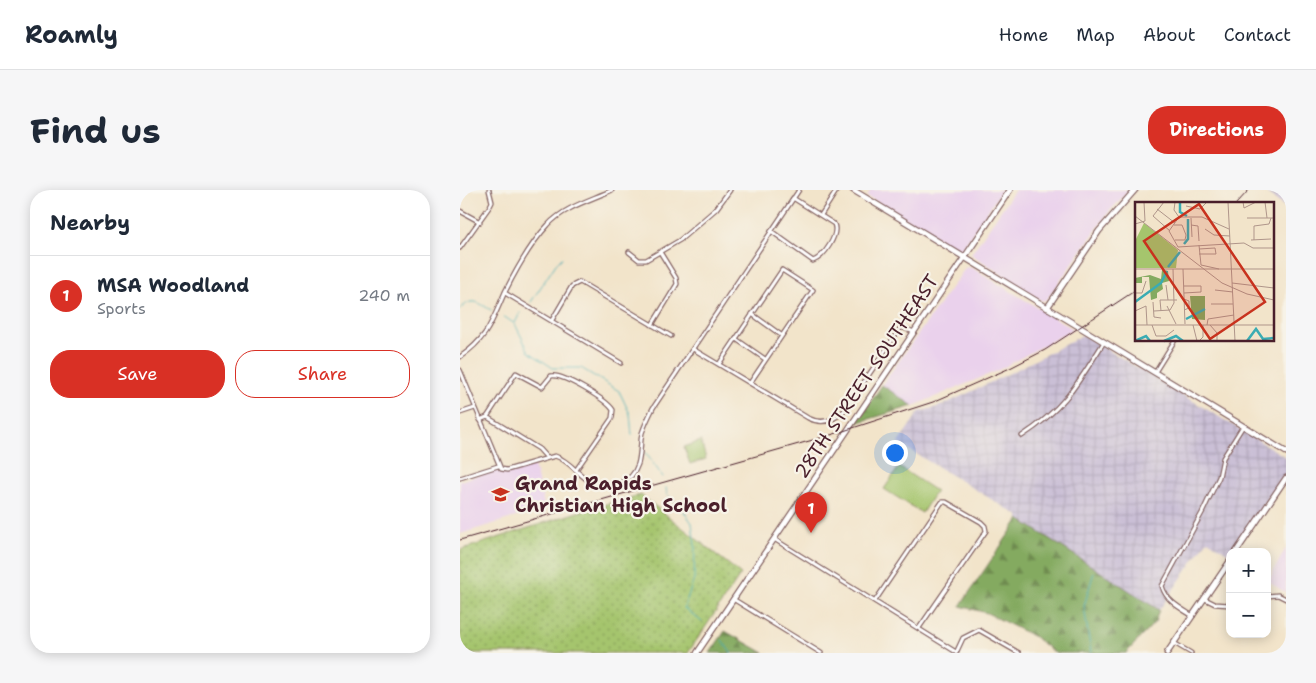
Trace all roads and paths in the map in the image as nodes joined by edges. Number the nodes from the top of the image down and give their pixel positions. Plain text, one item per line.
1 (489, 190) edge
2 (612, 190) edge
3 (730, 190) edge
4 (799, 190) edge
5 (837, 190) edge
6 (853, 190) edge
7 (1010, 190) edge
8 (1135, 190) edge
9 (793, 198) junction
10 (460, 212) edge
11 (821, 214) junction
12 (480, 222) junction
13 (771, 231) junction
14 (460, 248) edge
15 (629, 252) dead end
16 (660, 252) junction
17 (963, 258) junction
18 (505, 294) junction
19 (1047, 308) junction
20 (752, 314) junction
21 (552, 320) junction
22 (652, 325) junction
23 (914, 332) junction
24 (782, 335) junction
25 (671, 336) dead end
26 (736, 339) junction
27 (1174, 341) edge
28 (1104, 342) junction
29 (693, 349) junction
30 (460, 356) edge
31 (765, 359) junction
32 (622, 363) dead end
33 (719, 364) junction
34 (460, 370) edge
35 (1154, 373) junction
36 (750, 383) junction
37 (475, 408) junction
38 (460, 412) edge
39 (486, 417) junction
40 (480, 420) junction
41 (1243, 426) junction
42 (1022, 436) dead end
43 (1286, 452) edge
44 (547, 458) junction
45 (498, 466) junction
46 (576, 470) junction
47 (460, 478) edge
48 (1286, 478) edge
49 (774, 539) junction
50 (1239, 548) edge
51 (1226, 567) edge
52 (1271, 596) edge
53 (733, 599) junction
54 (1204, 599) junction
55 (1286, 599) edge
56 (875, 601) junction
57 (1226, 605) edge
58 (1193, 616) junction
59 (919, 628) junction
60 (1174, 643) junction
61 (956, 652) edge
62 (697, 653) edge
63 (821, 653) edge
64 (1019, 653) edge
65 (1167, 653) edge
66 (1191, 653) edge

1 - 12 street
2 - 18 street
3 - 16 street
4 - 9 street
5 - 11 street
6 - 17 main road
7 - 17 main road, 28TH STREET SOUTHEAST
8 - 19 main road
9 - 11 street
9 - 13 street
10 - 12 street
11 - 13 street
12 - 14 street
13 - 29 street
15 - 16 street
16 - 22 street
17 - 19 main road
17 - 23 main road, 28TH STREET SOUTHEAST
18 - 21 street
18 - 30 street
19 - 28 main road
20 - 24 street
20 - 24 street
20 - 26 street
21 - 22 street
21 - 32 street
22 - 25 street
23 - 36 street
23 - 49 main road, 28TH STREET SOUTHEAST
24 - 31 street
26 - 31 street
26 - 33 street
27 - 35 street
28 - 35 main road
28 - 42 street
29 - 33 street
29 - 46 street
31 - 36 street
33 - 36 street
34 - 37 street
35 - 41 main road
37 - 38 street
37 - 40 street
39 - 40 street
39 - 44 street
39 - 46 street
40 - 45 street
41 - 43 main road
41 - 58 street
44 - 45 street
44 - 46 street
45 - 47 street
48 - 50 main road
49 - 53 main road, 28TH STREET SOUTHEAST
49 - 56 street
51 - 54 main road
52 - 55 street
53 - 62 main road, 28TH STREET SOUTHEAST
53 - 63 street
54 - 57 street
54 - 58 main road
56 - 59 street
56 - 59 street
58 - 60 main road
59 - 61 street
60 - 65 main road
60 - 66 street
61 - 64 street

